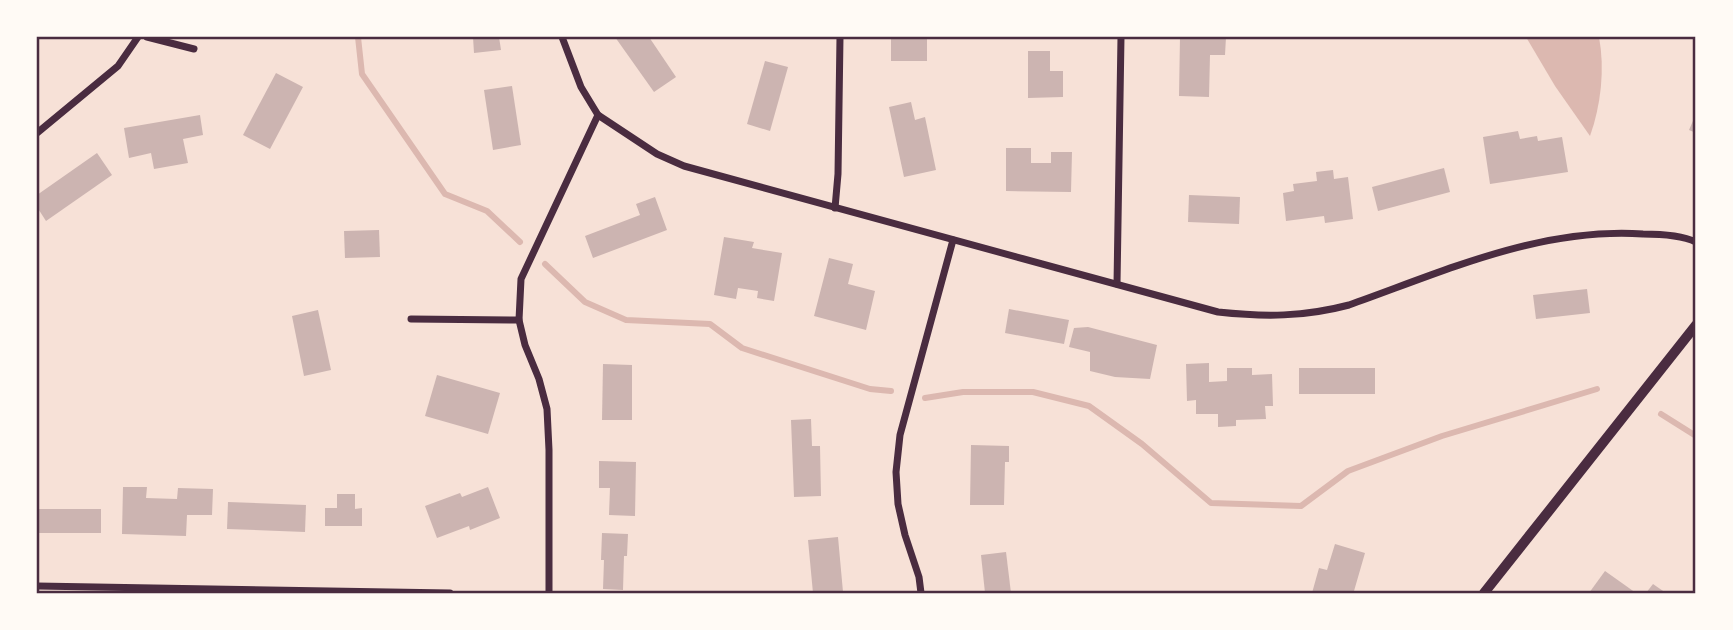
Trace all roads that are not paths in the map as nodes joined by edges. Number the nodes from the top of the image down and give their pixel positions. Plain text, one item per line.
1 (138, 37) edge
2 (146, 37) edge
3 (562, 37) edge
4 (840, 37) edge
5 (1121, 37) edge
6 (194, 49) dead end
7 (598, 116) junction
8 (37, 133) edge
9 (835, 208) junction
10 (953, 240) junction
11 (1696, 242) edge
12 (1117, 284) junction
13 (411, 319) dead end
14 (519, 320) junction
15 (1696, 325) edge
16 (37, 586) edge
17 (267, 592) edge
18 (450, 593) edge
19 (549, 593) edge
20 (921, 593) edge
21 (1484, 593) edge

1 - 8 street
2 - 6 street
3 - 7 street
4 - 9 street
5 - 12 street
7 - 9 street
7 - 14 street
9 - 10 street
10 - 12 street
10 - 20 street
11 - 12 street
13 - 14 street
14 - 19 street
15 - 21 street
16 - 17 street
17 - 18 street

